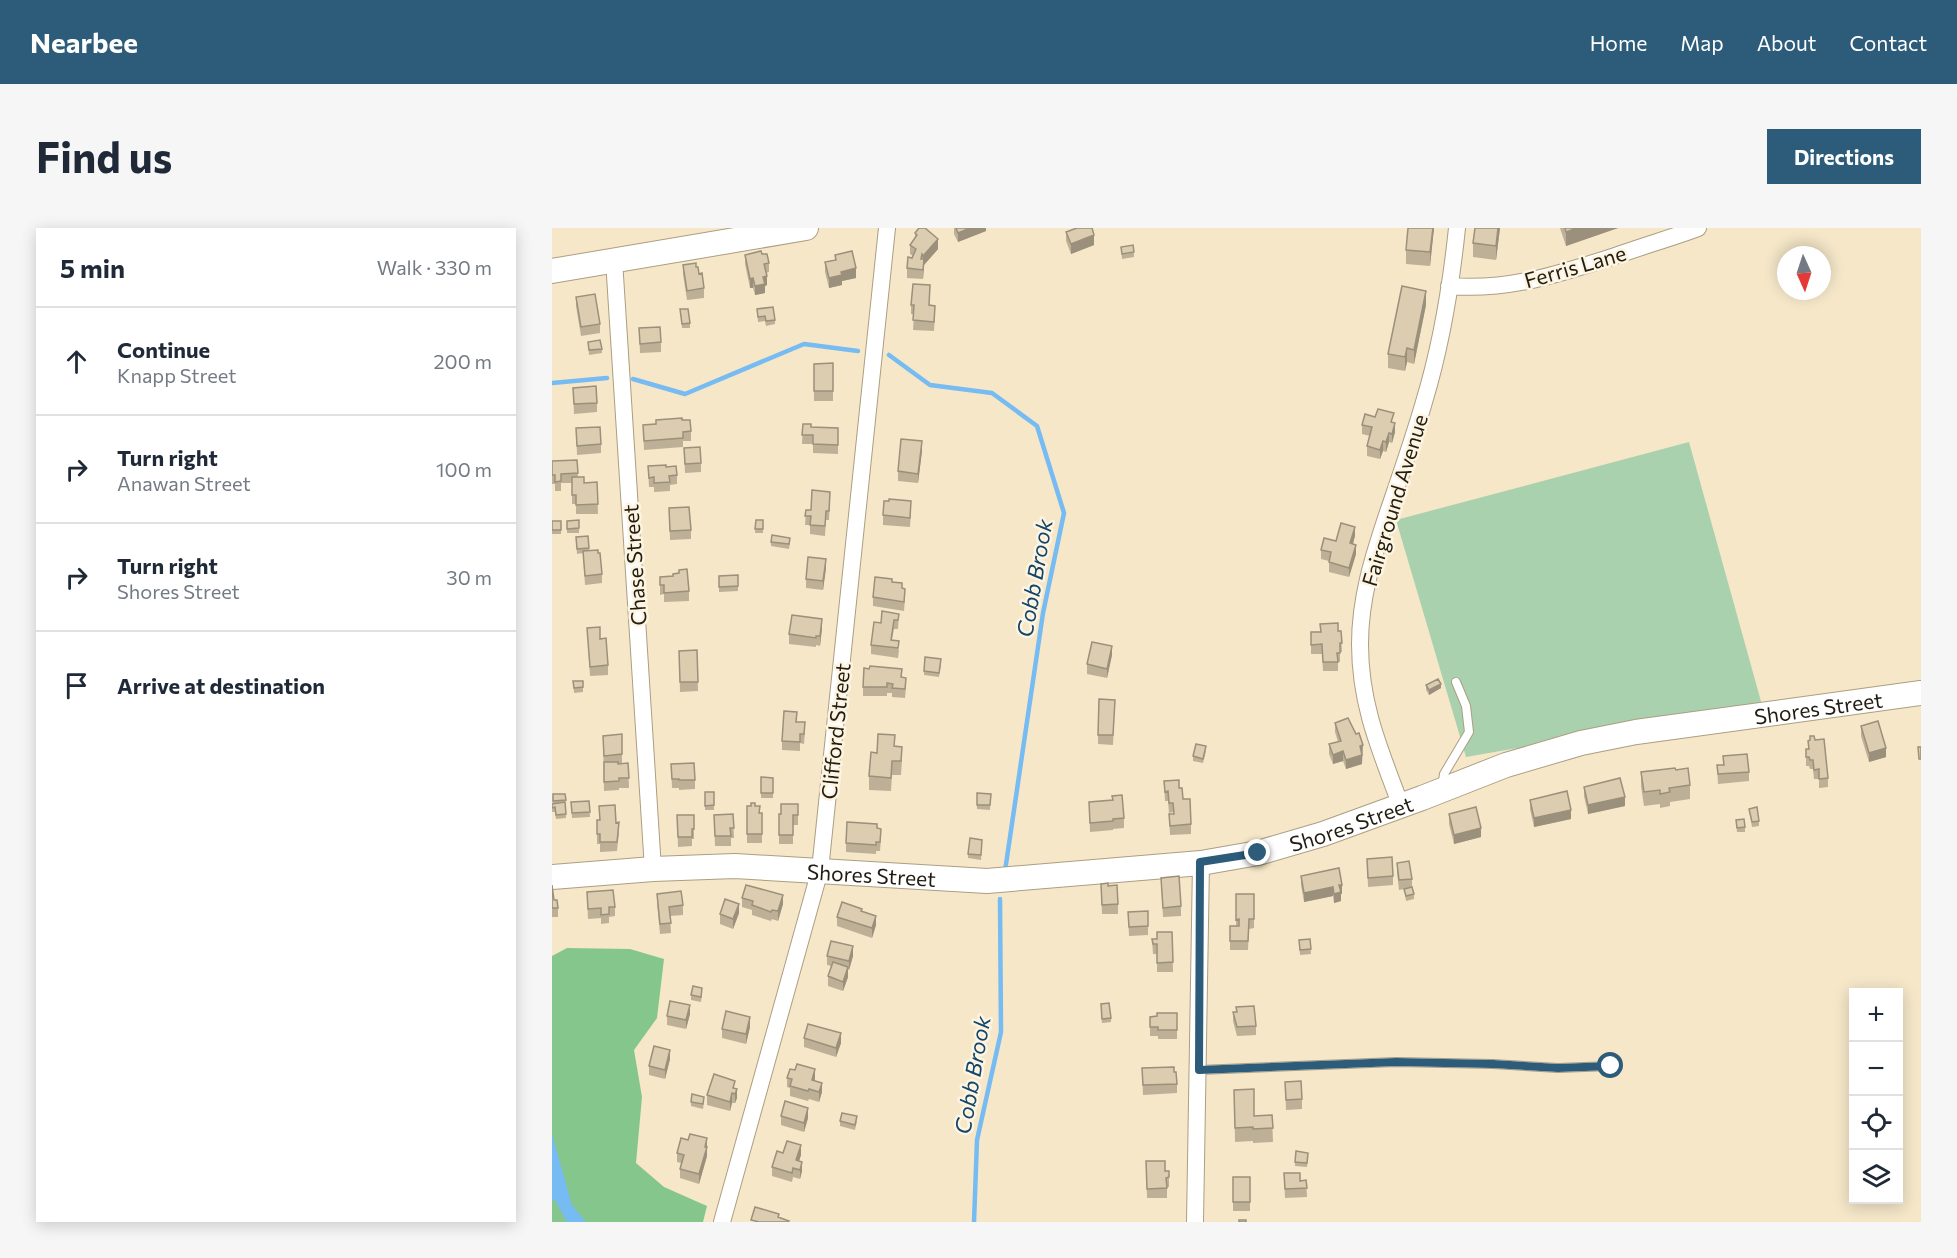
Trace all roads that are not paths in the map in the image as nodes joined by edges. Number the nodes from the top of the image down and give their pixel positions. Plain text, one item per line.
1 (806, 228) edge
2 (887, 228) edge
3 (1457, 228) edge
4 (1698, 228) edge
5 (763, 232) edge
6 (615, 260) junction
7 (552, 271) edge
8 (1449, 286) junction
9 (1456, 682) dead end
10 (1921, 693) edge
11 (1441, 790) junction
12 (1401, 806) junction
13 (1200, 862) junction
14 (653, 869) junction
15 (820, 870) junction
16 (552, 877) edge
17 (1611, 1066) dead end
18 (1199, 1070) junction
19 (722, 1222) edge
20 (1195, 1222) edge

1 - 5 street
2 - 15 street, Clifford Street
3 - 8 street, Fairground Avenue
4 - 8 street, Ferris Lane
5 - 6 street
6 - 7 street
6 - 14 street, Chase Street
8 - 12 street, Fairground Avenue
9 - 11 lane
10 - 11 street, Shores Street
11 - 12 street, Shores Street
12 - 13 street, Shores Street
13 - 15 street, Shores Street
13 - 18 street
14 - 15 street, Shores Street
14 - 16 street, Shores Street
15 - 19 street, Clifford Street
17 - 18 lane
18 - 20 street

